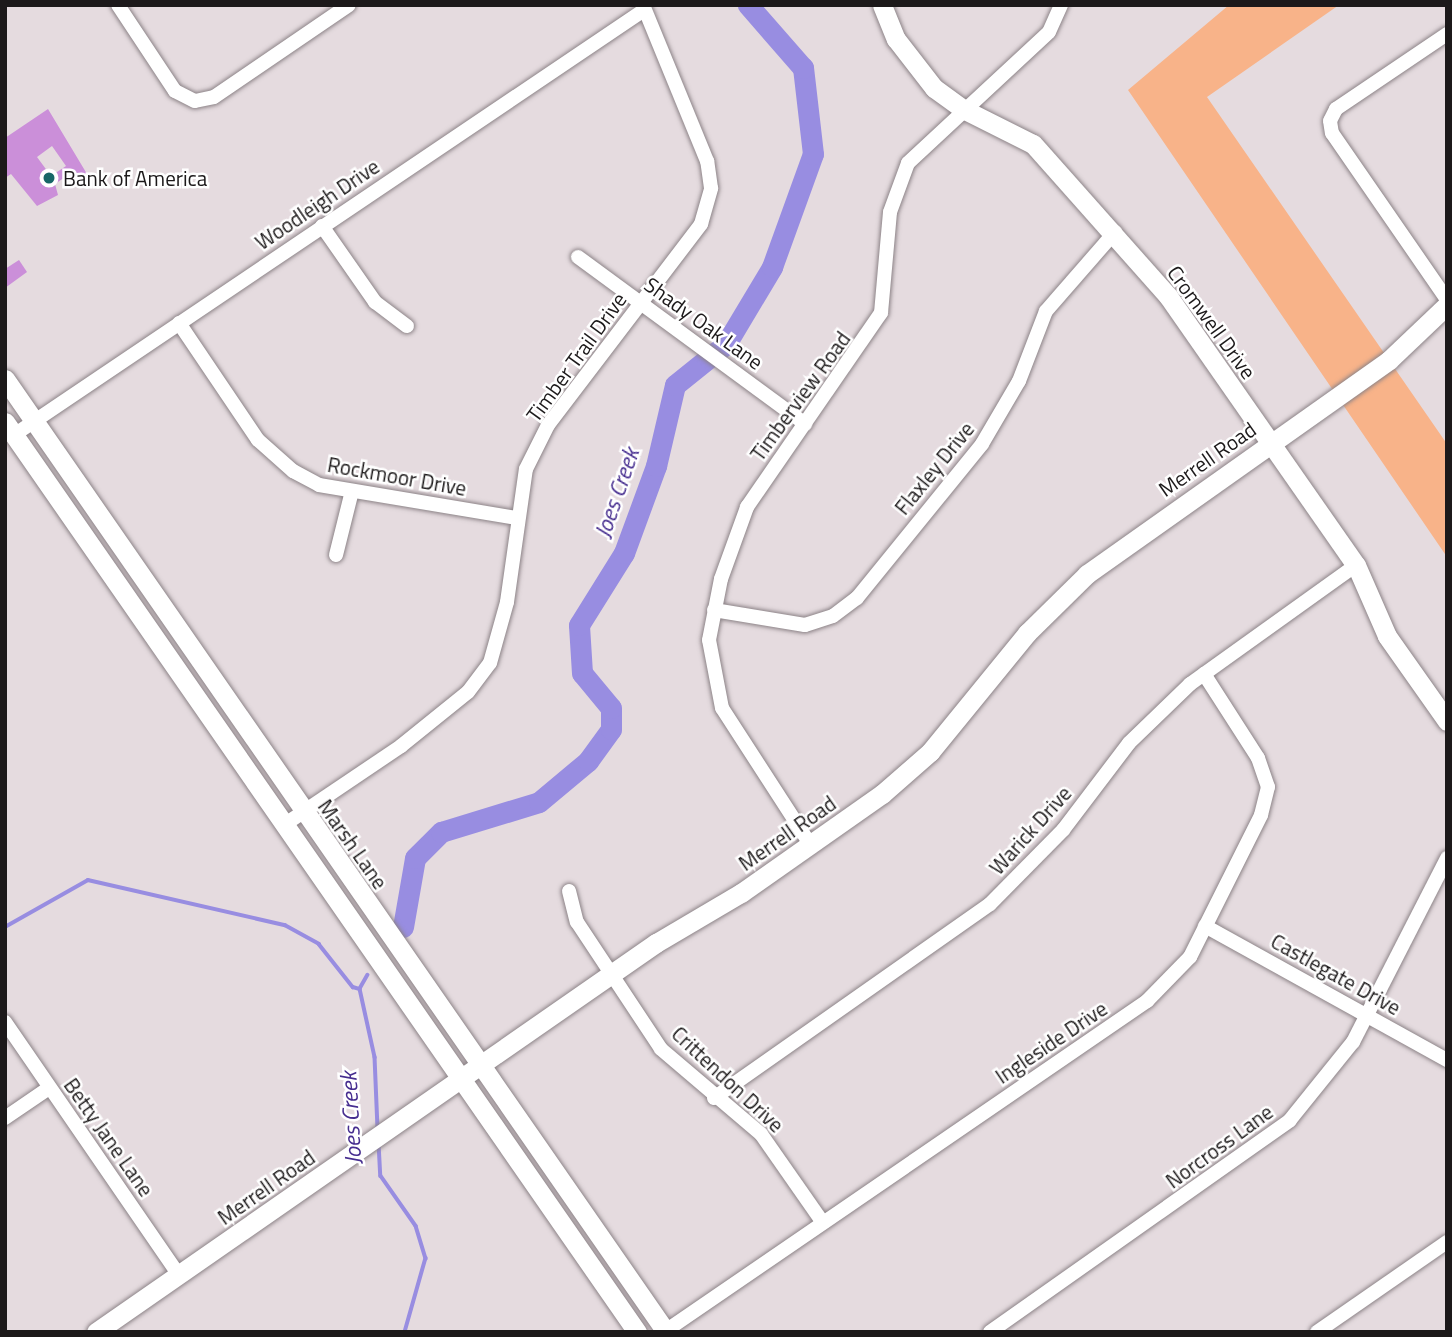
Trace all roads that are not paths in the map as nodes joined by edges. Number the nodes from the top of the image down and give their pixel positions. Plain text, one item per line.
1 (118, 5) edge
2 (349, 5) edge
3 (882, 5) edge
4 (1061, 5) edge
5 (643, 8) edge
6 (1447, 34) edge
7 (962, 110) junction
8 (322, 226) junction
9 (1115, 232) junction
10 (578, 257) dead end
11 (641, 303) junction
12 (1447, 303) edge
13 (179, 323) junction
14 (407, 326) dead end
15 (5, 380) edge
16 (34, 421) junction
17 (805, 424) junction
18 (10, 428) edge
19 (1270, 443) junction
20 (352, 491) junction
21 (517, 518) junction
22 (336, 555) dead end
23 (1356, 565) junction
24 (164, 610) junction
25 (713, 610) junction
26 (145, 624) junction
27 (1204, 674) junction
28 (1447, 721) edge
29 (304, 814) junction
30 (284, 825) junction
31 (810, 844) junction
32 (1447, 858) edge
33 (569, 891) dead end
34 (1205, 926) junction
35 (611, 974) junction
36 (1368, 1015) junction
37 (5, 1021) edge
38 (1447, 1060) edge
39 (479, 1066) junction
40 (460, 1079) junction
41 (49, 1088) junction
42 (714, 1098) junction
43 (5, 1118) edge
44 (823, 1223) junction
45 (1447, 1242) edge
46 (179, 1275) junction
47 (665, 1331) edge
48 (96, 1332) edge
49 (637, 1332) edge
50 (990, 1332) edge
51 (1317, 1332) edge

1 - 2 street
3 - 7 street, Cromwell Drive
4 - 7 street, Timberview Road
5 - 8 street, Woodleigh Drive
5 - 11 street, Timber Trail Drive
6 - 12 street
7 - 9 street, Cromwell Drive
7 - 17 street, Timberview Road
8 - 13 street, Woodleigh Drive
8 - 14 street
9 - 19 street, Cromwell Drive
9 - 25 street, Flaxley Drive
10 - 11 street, Shady Oak Lane
11 - 17 street, Shady Oak Lane
11 - 21 street, Timber Trail Drive
12 - 19 street, Merrell Road
13 - 16 street, Woodleigh Drive
13 - 20 street, Rockmoor Drive
15 - 16 street, Marsh Lane
16 - 18 street, Woodleigh Drive
16 - 24 street, Marsh Lane
17 - 25 street, Timberview Road
18 - 26 street
19 - 23 street, Cromwell Drive
19 - 31 street, Merrell Road
20 - 21 street, Rockmoor Drive
20 - 22 street
21 - 29 street, Timber Trail Drive
23 - 27 street, Warick Drive
23 - 28 street, Cromwell Drive
24 - 26 street
24 - 29 street, Marsh Lane
25 - 31 street, Timberview Road
26 - 30 street
27 - 34 street, Ingleside Drive
27 - 42 street, Warick Drive
29 - 30 street, Timber Trail Drive
29 - 39 street, Marsh Lane
30 - 40 street
31 - 35 street, Merrell Road
32 - 36 street, Norcross Lane
33 - 35 street, Crittendon Drive
34 - 36 street, Castlegate Drive
34 - 44 street, Ingleside Drive
35 - 39 street, Merrell Road
35 - 42 street, Crittendon Drive
36 - 38 street, Castlegate Drive
36 - 50 street, Norcross Lane
37 - 41 street, Betty Jane Lane
39 - 40 street, Merrell Road
39 - 47 street, Marsh Lane
40 - 46 street, Merrell Road
40 - 49 street
41 - 43 street
41 - 46 street, Betty Jane Lane
42 - 44 street, Crittendon Drive
44 - 47 street, Ingleside Drive
45 - 51 street
46 - 48 street, Merrell Road

